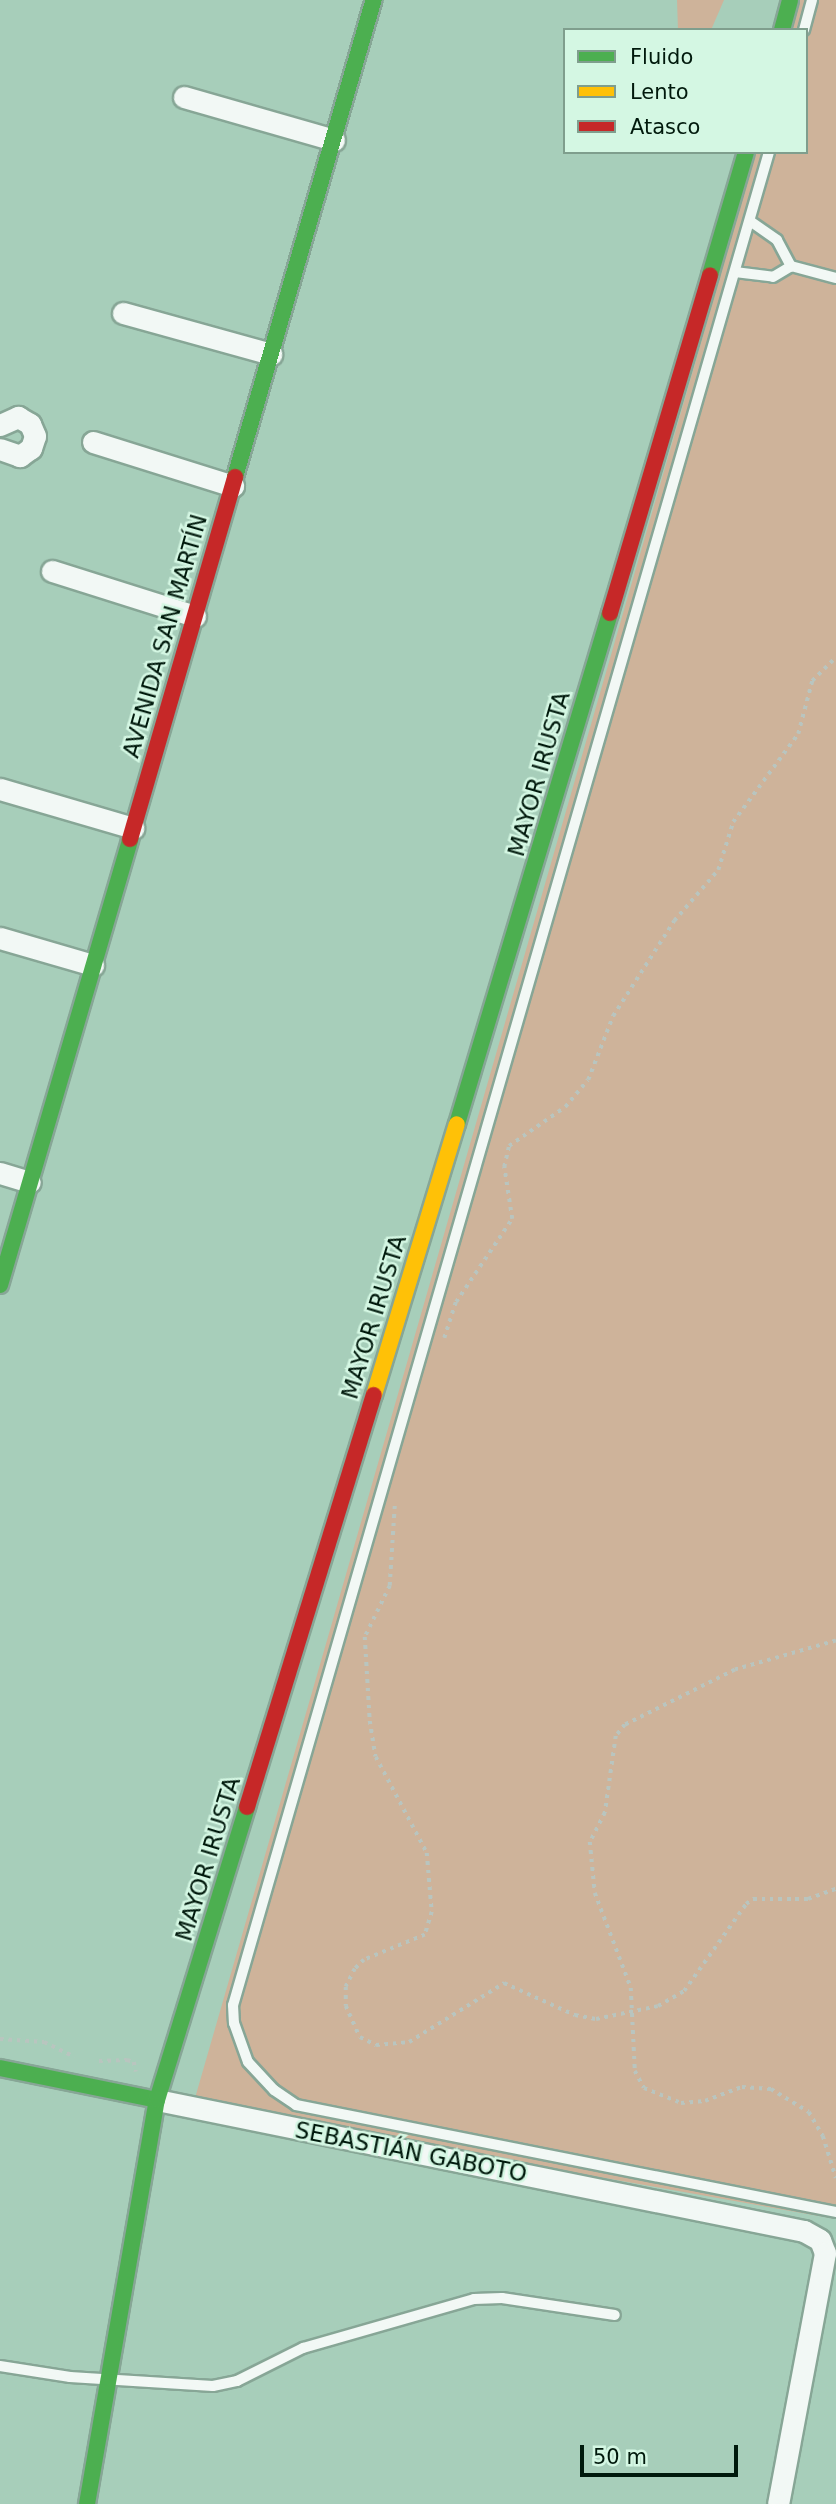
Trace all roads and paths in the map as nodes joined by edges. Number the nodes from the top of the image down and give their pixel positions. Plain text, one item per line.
1 (374, 0) edge
2 (790, 0) edge
3 (812, 0) edge
4 (783, 28) edge
5 (805, 28) edge
6 (184, 97) dead end
7 (334, 140) junction
8 (745, 154) edge
9 (768, 154) edge
10 (750, 221) junction
11 (790, 266) junction
12 (735, 272) junction
13 (836, 278) edge
14 (124, 313) dead end
15 (271, 354) junction
16 (2, 417) edge
17 (93, 442) dead end
18 (0, 449) edge
19 (233, 486) junction
20 (52, 571) dead end
21 (195, 616) junction
22 (836, 657) edge
23 (0, 789) edge
24 (133, 828) junction
25 (0, 938) edge
26 (93, 965) junction
27 (0, 1173) edge
28 (30, 1182) junction
29 (0, 1285) edge
30 (441, 1349) dead end
31 (396, 1503) dead end
32 (836, 1641) edge
33 (836, 1889) edge
34 (632, 2014) junction
35 (0, 2039) edge
36 (83, 2059) dead end
37 (90, 2060) dead end
38 (99, 2061) junction
39 (118, 2067) dead end
40 (0, 2068) edge
41 (128, 2074) dead end
42 (157, 2100) junction
43 (836, 2178) edge
44 (836, 2211) edge
45 (615, 2315) dead end
46 (0, 2366) edge
47 (109, 2380) junction
48 (87, 2504) edge
49 (778, 2504) edge

1 - 7 main road, AVENIDA SAN MARTÍN
2 - 4 main road
3 - 5 lane
6 - 7 street
7 - 15 main road, AVENIDA SAN MARTÍN
8 - 42 main road, MAYOR IRUSTA
9 - 10 lane
10 - 11 lane
10 - 12 lane
11 - 12 lane
11 - 13 lane
12 - 44 lane
14 - 15 street
15 - 19 main road, AVENIDA SAN MARTÍN
16 - 18 street
17 - 19 street
19 - 21 main road, AVENIDA SAN MARTÍN
20 - 21 street
21 - 24 main road, AVENIDA SAN MARTÍN
22 - 30 path
23 - 24 street
24 - 26 main road, AVENIDA SAN MARTÍN
25 - 26 street
26 - 28 main road, AVENIDA SAN MARTÍN
27 - 28 street
28 - 29 main road, AVENIDA SAN MARTÍN
31 - 34 path
32 - 34 path
33 - 34 path
34 - 43 path
35 - 36 path
37 - 38 path
38 - 39 path
38 - 41 path
40 - 42 main road, SEBASTIÁN GABOTO
42 - 47 main road, MAYOR IRUSTA
42 - 49 street, SEBASTIÁN GABOTO
45 - 47 lane
46 - 47 lane
47 - 48 main road, MAYOR IRUSTA

